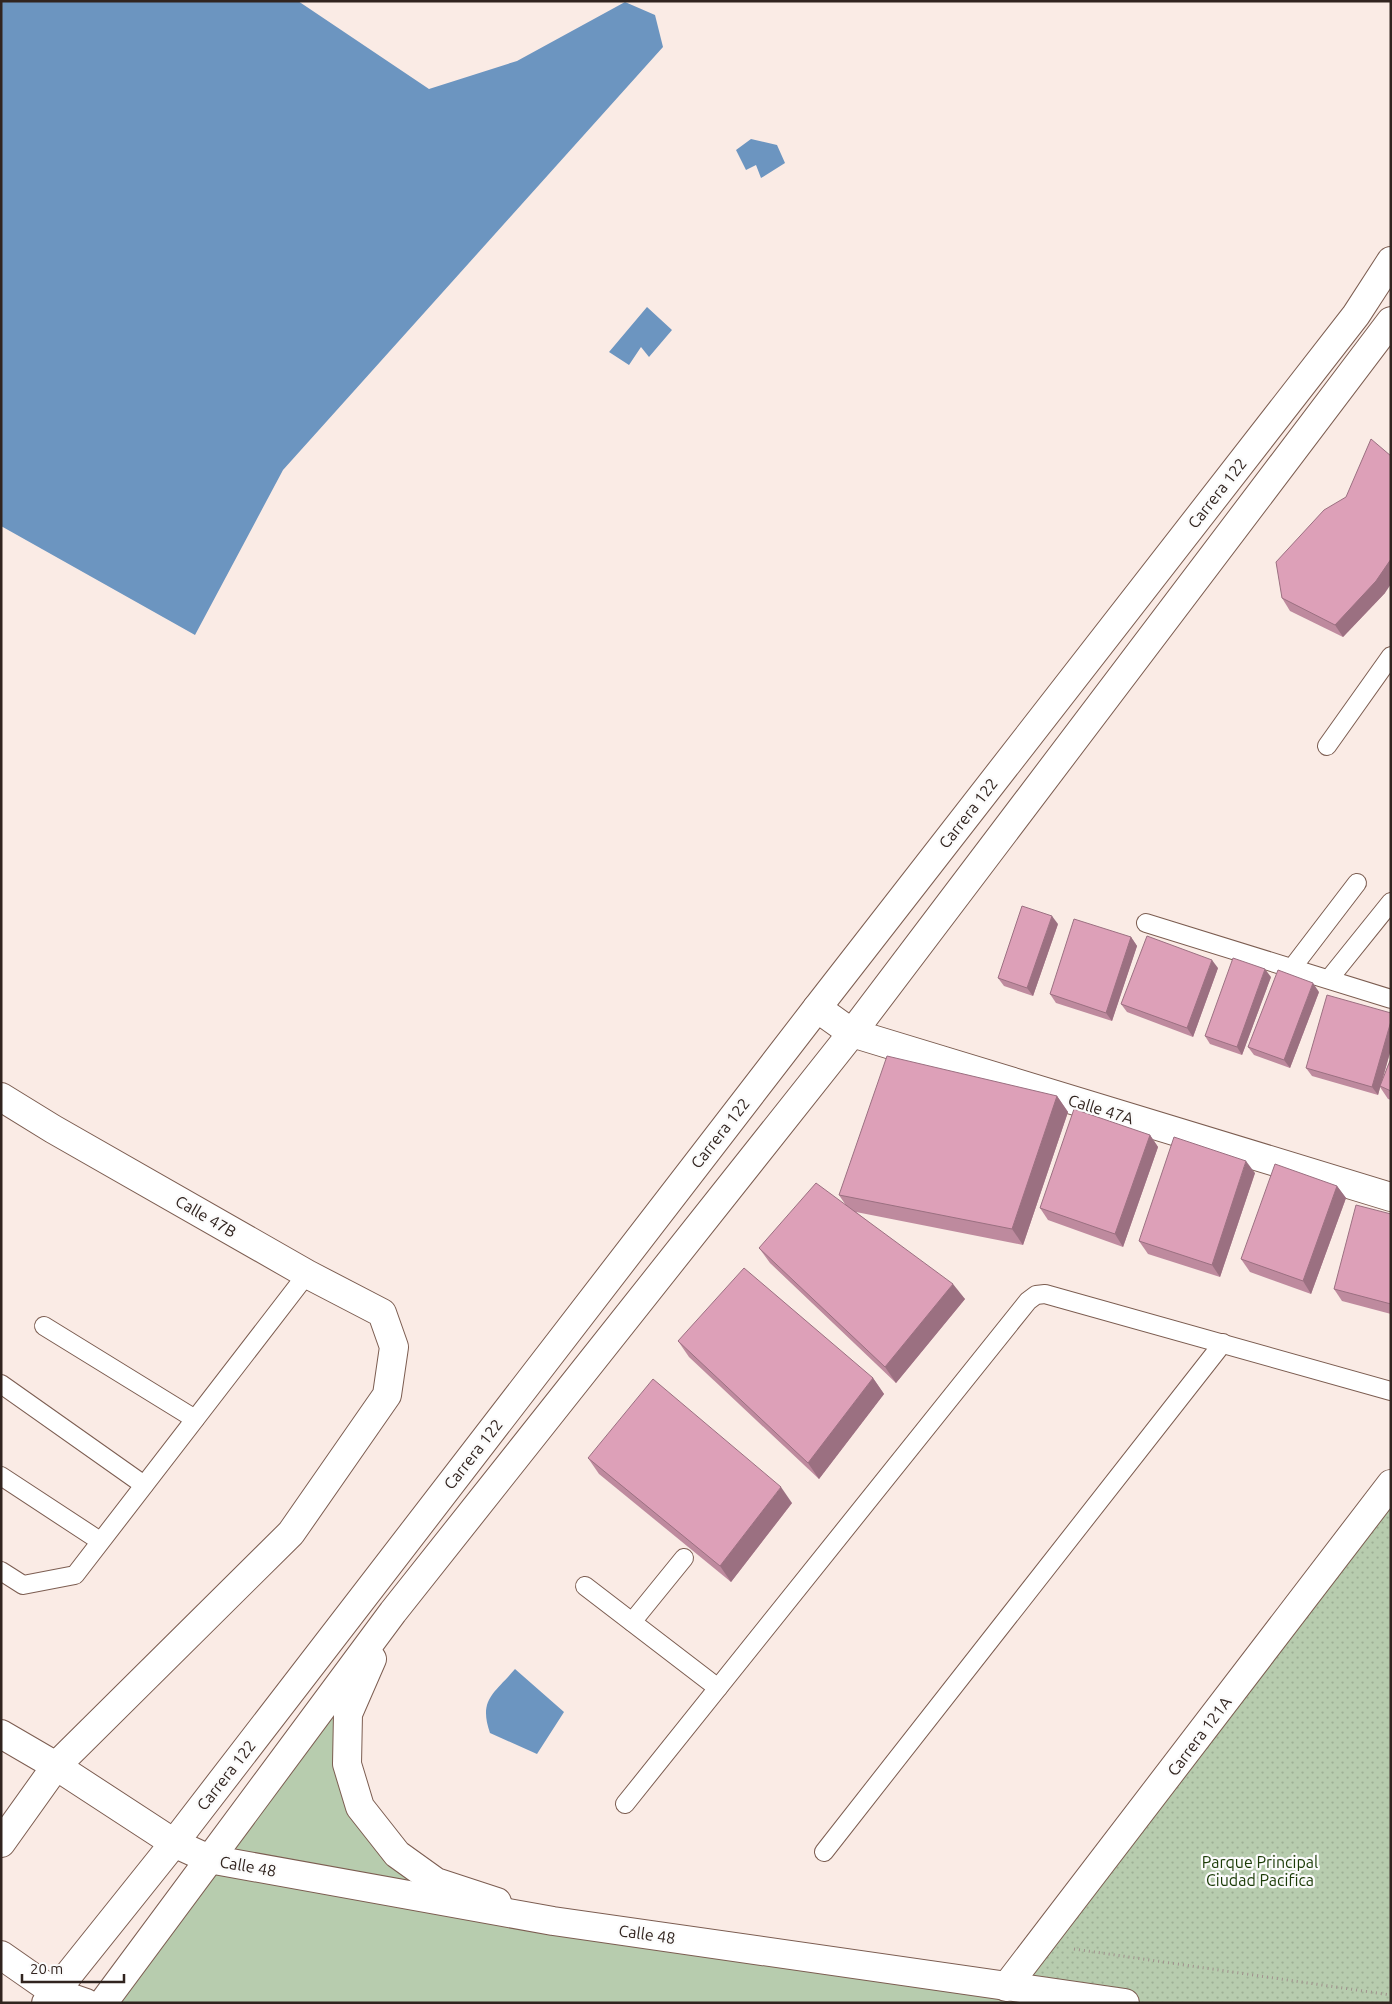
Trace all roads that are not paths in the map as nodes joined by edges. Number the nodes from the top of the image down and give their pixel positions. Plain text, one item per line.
1 (1391, 261) edge
2 (1356, 315) junction
3 (1388, 329) edge
4 (1391, 656) edge
5 (1328, 746) dead end
6 (1357, 883) dead end
7 (1391, 902) edge
8 (1146, 923) dead end
9 (1292, 968) junction
10 (1329, 979) junction
11 (1391, 999) edge
12 (817, 1008) junction
13 (852, 1033) junction
14 (1, 1097) edge
15 (1391, 1197) edge
16 (308, 1274) junction
17 (44, 1326) dead end
18 (1222, 1342) junction
19 (1, 1384) edge
20 (1391, 1391) edge
21 (195, 1419) junction
22 (1, 1476) edge
23 (1391, 1484) edge
24 (144, 1485) junction
25 (100, 1540) junction
26 (684, 1558) edge
27 (1, 1571) edge
28 (585, 1586) dead end
29 (393, 1612) junction
30 (632, 1622) junction
31 (718, 1688) junction
32 (1, 1734) edge
33 (56, 1766) junction
34 (625, 1804) dead end
35 (1, 1843) edge
36 (174, 1843) junction
37 (824, 1852) dead end
38 (208, 1859) junction
39 (553, 1921) junction
40 (1, 1955) edge
41 (1006, 1987) junction
42 (50, 1997) edge
43 (86, 2003) edge
44 (103, 2003) edge
45 (1125, 2003) edge

1 - 2 street, Carrera 122
2 - 3 street
2 - 12 street, Carrera 122
3 - 13 street
4 - 5 lane
6 - 9 lane
7 - 10 lane
8 - 9 lane
9 - 10 lane
10 - 11 lane
12 - 13 street, Calle 47A
12 - 36 street, Carrera 122
13 - 15 street, Calle 47A
13 - 29 street
14 - 16 street, Calle 47B
16 - 21 lane
16 - 33 street, Calle 47B
17 - 21 lane
18 - 20 lane
18 - 31 lane
18 - 37 lane
19 - 24 lane
21 - 24 lane
22 - 25 lane
23 - 41 street, Carrera 121A
24 - 25 lane
25 - 27 lane
26 - 30 lane
28 - 30 lane
29 - 38 street
29 - 39 street
30 - 31 lane
31 - 34 lane
32 - 33 street, Calle 48
33 - 35 street
33 - 36 street, Calle 48
36 - 38 street, Calle 48
36 - 42 street, Carrera 122
38 - 39 street, Calle 48
38 - 44 street
39 - 41 street, Calle 48
40 - 42 street
41 - 45 street, Calle 48
42 - 43 street

